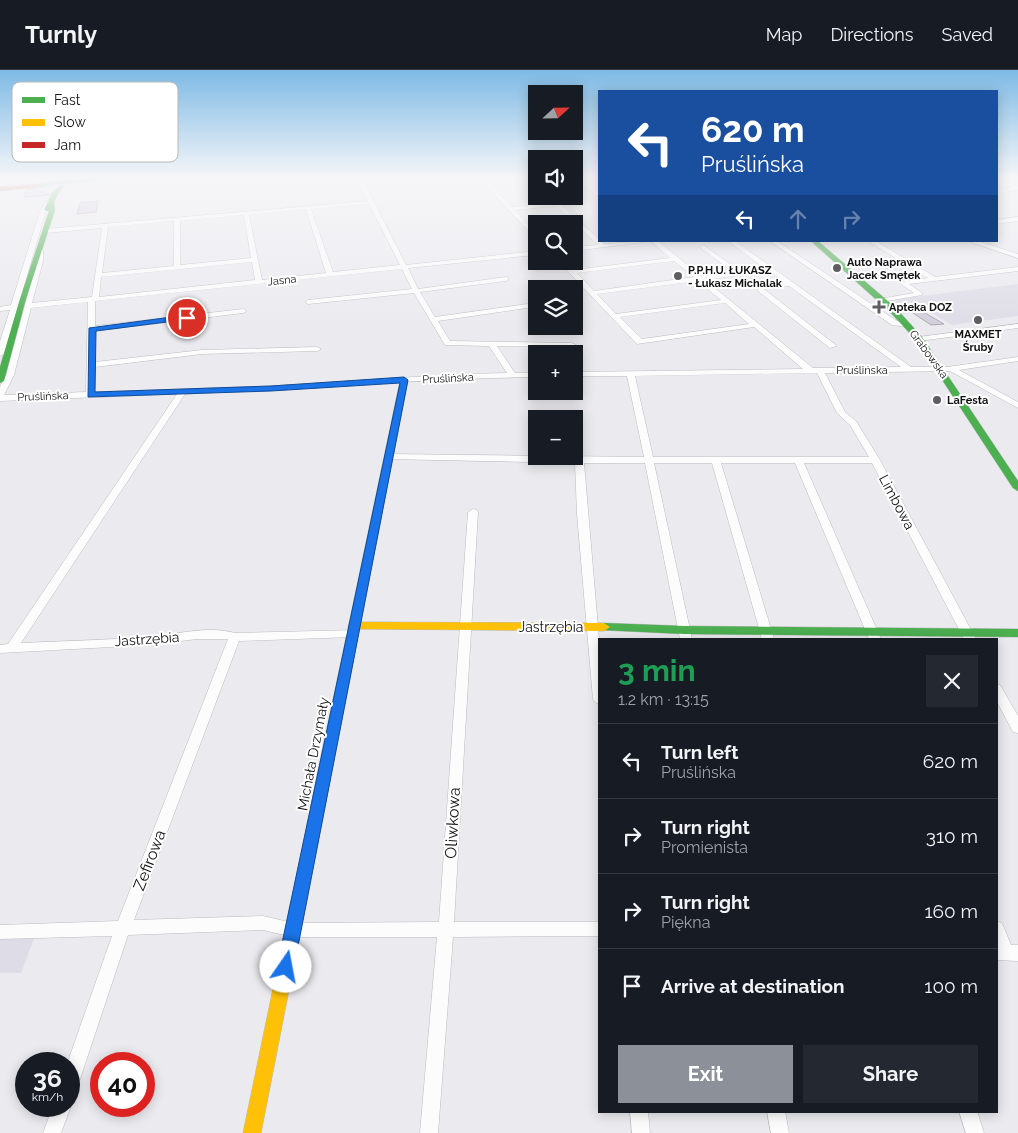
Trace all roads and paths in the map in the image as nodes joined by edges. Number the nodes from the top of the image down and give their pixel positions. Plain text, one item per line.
1 (38, 228) edge
2 (43, 228) edge
3 (46, 228) edge
4 (86, 228) edge
5 (105, 228) edge
6 (177, 228) edge
7 (248, 228) edge
8 (315, 228) edge
9 (384, 228) edge
10 (583, 228) edge
11 (45, 231) junction
12 (598, 241) edge
13 (599, 242) edge
14 (639, 242) edge
15 (655, 242) edge
16 (732, 242) edge
17 (774, 242) edge
18 (816, 242) edge
19 (873, 242) edge
20 (974, 242) edge
21 (603, 246) junction
22 (703, 247) dead end
23 (583, 248) edge
24 (40, 250) junction
25 (528, 254) edge
26 (1018, 256) edge
27 (674, 259) junction
28 (254, 260) junction
29 (404, 267) junction
30 (177, 268) junction
31 (770, 269) junction
32 (1018, 269) edge
33 (571, 272) joint
34 (738, 273) junction
35 (330, 274) junction
36 (99, 275) junction
37 (506, 279) dead end
38 (698, 279) junction
39 (934, 279) junction
40 (259, 282) junction
41 (27, 283) junction
42 (790, 284) junction
43 (416, 291) junction
44 (592, 293) junction
45 (93, 299) junction
46 (881, 300) junction
47 (725, 301) junction
48 (308, 302) dead end
49 (29, 304) junction
50 (14, 305) junction
51 (527, 306) dead end
52 (0, 309) edge
53 (244, 310) dead end
54 (893, 310) junction
55 (878, 311) junction
56 (615, 316) junction
57 (433, 319) junction
58 (755, 325) junction
59 (908, 325) junction
60 (1018, 326) edge
61 (92, 329) junction
62 (919, 339) junction
63 (492, 345) junction
64 (528, 345) edge
65 (833, 346) dead end
66 (317, 349) dead end
67 (0, 354) edge
68 (1018, 359) edge
69 (91, 365) junction
70 (946, 369) junction
71 (814, 370) junction
72 (909, 370) junction
73 (583, 374) edge
74 (631, 374) junction
75 (512, 375) junction
76 (528, 375) edge
77 (404, 380) junction
78 (0, 381) edge
79 (182, 392) junction
80 (90, 395) junction
81 (0, 397) edge
82 (1018, 405) edge
83 (388, 457) junction
84 (528, 459) edge
85 (583, 460) edge
86 (648, 460) junction
87 (716, 460) junction
88 (798, 460) junction
89 (875, 460) junction
90 (579, 465) edge
91 (1018, 488) edge
92 (473, 512) dead end
93 (464, 627) junction
94 (592, 627) junction
95 (354, 630) junction
96 (1018, 633) edge
97 (685, 634) edge
98 (766, 634) edge
99 (874, 634) edge
100 (968, 635) edge
101 (236, 637) junction
102 (6, 649) edge
103 (598, 689) edge
104 (998, 692) edge
105 (1018, 728) edge
106 (123, 928) junction
107 (598, 929) edge
108 (293, 930) junction
109 (446, 930) junction
110 (0, 932) edge
111 (998, 932) edge
112 (1007, 952) edge
113 (80, 1053) edge
114 (639, 1113) edge
115 (776, 1113) edge
116 (969, 1113) edge
117 (58, 1117) edge
118 (52, 1133) edge
119 (252, 1133) edge
120 (430, 1133) edge
121 (641, 1133) edge
122 (780, 1133) edge
123 (975, 1133) edge

1 - 50 street
2 - 41 street
3 - 11 street
4 - 11 street
5 - 36 street
6 - 30 street
7 - 28 street
8 - 35 street
9 - 29 street
10 - 12 street
11 - 24 street
13 - 21 street
14 - 21 street
15 - 27 street
16 - 31 street
17 - 55 street
18 - 46 street, Grabowska
19 - 39 street
20 - 26 street
21 - 23 street
22 - 34 street
24 - 41 street
24 - 49 street
25 - 29 street, Jasna
27 - 33 street
27 - 38 street
28 - 30 street
28 - 40 street
29 - 35 street, Jasna
29 - 43 street
30 - 36 street
31 - 34 street
31 - 42 street
32 - 39 street
33 - 44 street
34 - 38 street
35 - 40 street, Jasna
36 - 45 street
37 - 43 street
38 - 44 street
38 - 47 street
39 - 46 street
40 - 45 street, Jasna
41 - 78 street
42 - 65 street
42 - 72 street
43 - 48 street
43 - 57 street
44 - 56 street
45 - 49 street, Jasna
45 - 61 street
46 - 54 street, Grabowska
47 - 56 street
47 - 58 street
49 - 81 street
50 - 52 street
50 - 67 street
51 - 57 street
53 - 61 street
54 - 55 street
54 - 59 street, Grabowska
55 - 59 street
56 - 58 street
57 - 63 street
58 - 71 street
59 - 62 street, Grabowska
60 - 62 street
61 - 69 street
62 - 70 street, Grabowska
63 - 64 street
63 - 75 street
66 - 69 street
68 - 70 street, Pruślińska
69 - 80 street
70 - 72 street, Pruślińska
70 - 82 street
70 - 91 street, Grabowska
71 - 72 street, Pruślińska
71 - 74 street, Pruślińska
71 - 89 street, Limbowa
73 - 74 street, Pruślińska
74 - 86 street
75 - 76 street, Pruślińska
75 - 77 street, Pruślińska
77 - 79 street, Pruślińska
77 - 83 street, Michała Drzymały
79 - 80 street, Pruślińska
79 - 102 street
80 - 81 street, Pruślińska
83 - 84 street
83 - 95 street, Michała Drzymały
85 - 86 street
86 - 87 street
86 - 97 street
87 - 88 street
87 - 98 street
88 - 89 street
88 - 99 street
89 - 100 street, Limbowa
90 - 94 street
92 - 93 street, Oliwkowa
93 - 94 street, Jastrzębia
93 - 95 street, Jastrzębia
93 - 109 street, Oliwkowa
94 - 97 street, Jastrzębia
94 - 103 street
95 - 101 street, Jastrzębia
95 - 108 street, Michała Drzymały
96 - 100 street, Jastrzębia
97 - 98 street, Jastrzębia
98 - 99 street, Jastrzębia
99 - 100 street, Jastrzębia
101 - 102 street, Jastrzębia
101 - 106 street, Zefirowa
104 - 105 street
106 - 108 street
106 - 110 street
106 - 113 street, Zefirowa
107 - 109 street
108 - 109 street
108 - 119 street, Michała Drzymały
109 - 120 street, Oliwkowa
111 - 112 street
114 - 121 street
115 - 122 street
116 - 123 street
117 - 118 street

